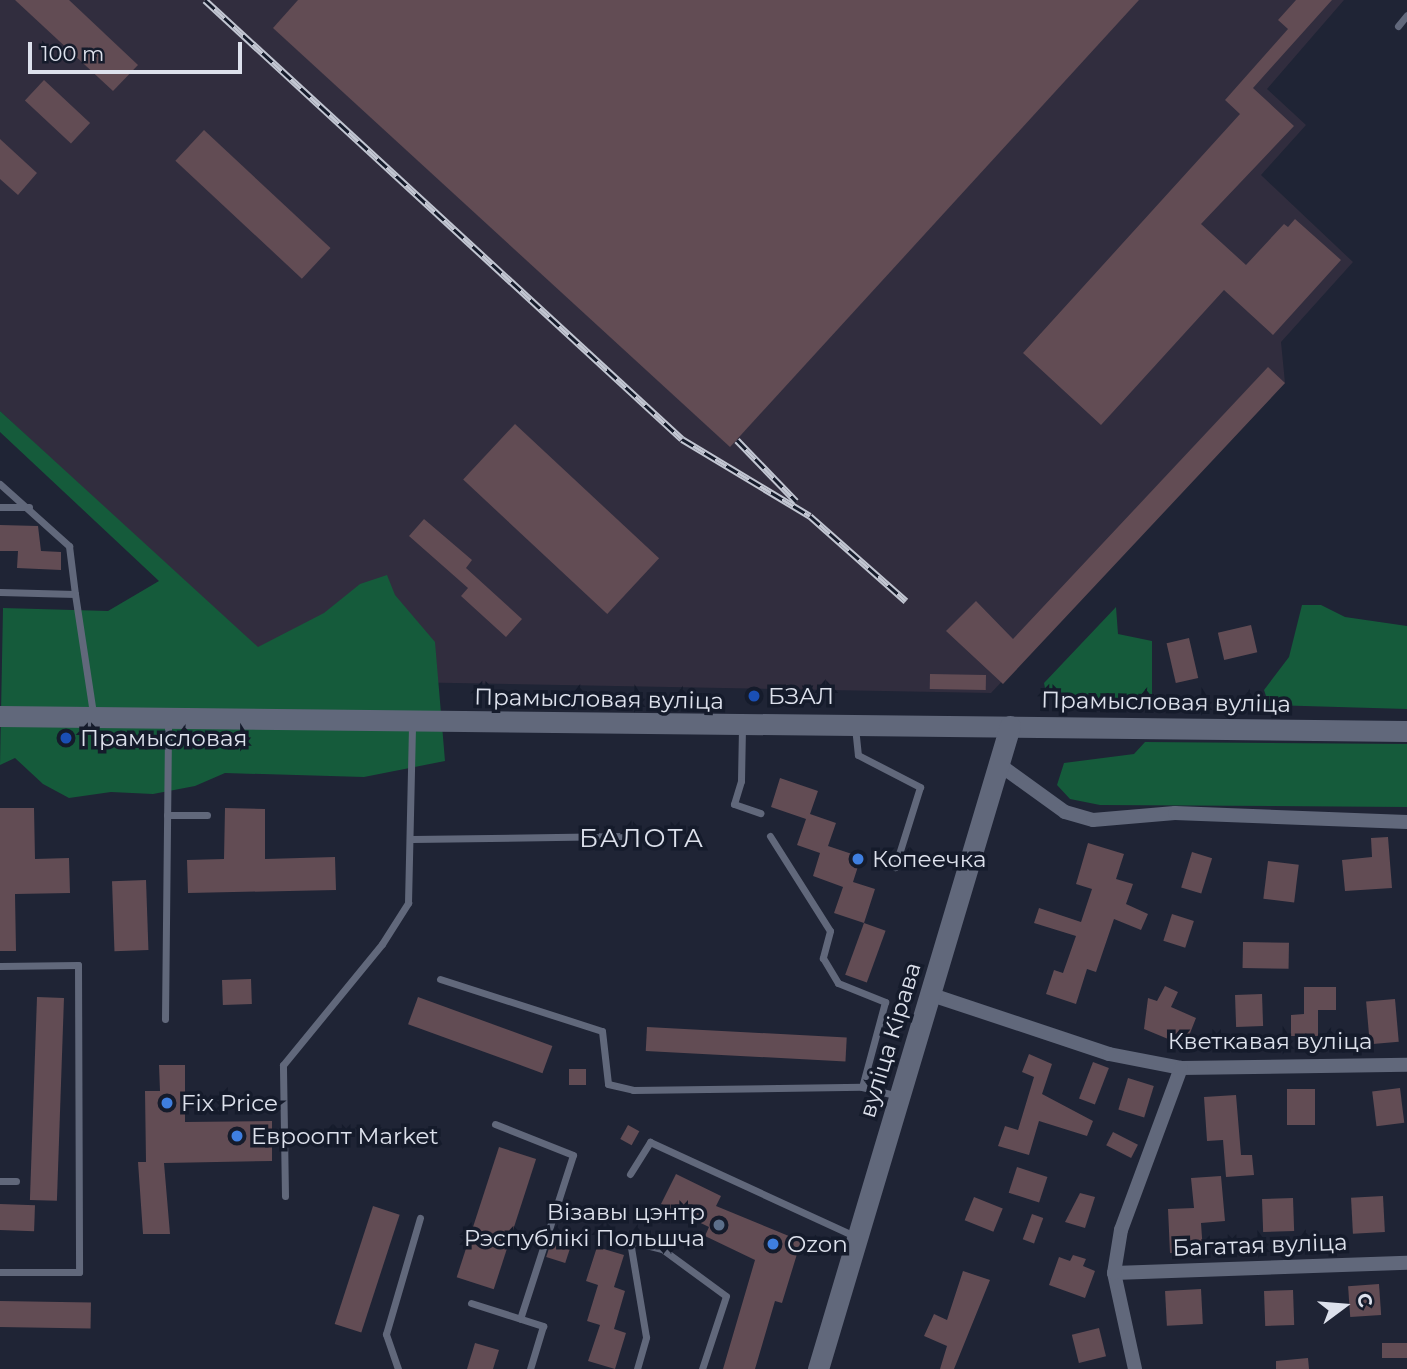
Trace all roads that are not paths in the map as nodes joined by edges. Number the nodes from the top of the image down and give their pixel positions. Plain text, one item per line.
1 (1407, 15) edge
2 (1398, 26) dead end
3 (0, 484) edge
4 (29, 507) junction
5 (0, 508) edge
6 (0, 592) edge
7 (75, 594) junction
8 (0, 716) edge
9 (93, 718) junction
10 (168, 719) junction
11 (412, 722) junction
12 (854, 723) junction
13 (1010, 726) junction
14 (742, 727) junction
15 (1407, 730) edge
16 (1000, 765) junction
17 (760, 813) dead end
18 (167, 814) junction
19 (207, 815) dead end
20 (1407, 822) edge
21 (622, 836) dead end
22 (770, 836) dead end
23 (412, 839) junction
24 (895, 867) dead end
25 (0, 966) edge
26 (440, 979) dead end
27 (932, 995) junction
28 (165, 1019) dead end
29 (1407, 1065) edge
30 (1181, 1068) junction
31 (862, 1087) junction
32 (901, 1097) junction
33 (495, 1124) dead end
34 (630, 1174) dead end
35 (0, 1181) edge
36 (16, 1181) dead end
37 (285, 1196) dead end
38 (421, 1218) dead end
39 (857, 1237) junction
40 (1407, 1263) edge
41 (0, 1272) edge
42 (1114, 1273) junction
43 (471, 1303) dead end
44 (520, 1319) junction
45 (398, 1369) edge
46 (530, 1369) edge
47 (638, 1369) edge
48 (702, 1369) edge
49 (818, 1369) edge
50 (1135, 1369) edge

1 - 2 lane
3 - 4 lane
4 - 5 lane
4 - 7 lane
6 - 7 lane
7 - 9 lane
8 - 9 main road, Прамысловая вуліца
9 - 10 main road, Прамысловая вуліца
10 - 11 main road, Прамысловая вуліца
10 - 18 lane
11 - 14 main road, Прамысловая вуліца
11 - 23 lane
12 - 13 main road, Прамысловая вуліца
12 - 14 main road, Прамысловая вуліца
12 - 24 lane
13 - 15 main road, Прамысловая вуліца
13 - 16 main road, вуліца Кірава
14 - 17 lane
16 - 20 street
16 - 27 main road, вуліца Кірава
18 - 19 lane
18 - 28 lane
21 - 23 lane
22 - 31 lane
23 - 37 lane
25 - 41 lane
26 - 31 lane
27 - 30 street, Кветкавая вуліца
27 - 32 main road, вуліца Кірава
29 - 30 street, Кветкавая вуліца
30 - 42 street
31 - 32 lane
32 - 39 main road, вуліца Кірава
33 - 44 lane
34 - 39 lane
35 - 36 lane
38 - 45 lane
39 - 49 main road, вуліца Кірава
40 - 42 street, Багатая вуліца
42 - 50 street
43 - 44 lane
44 - 46 lane
47 - 48 lane

